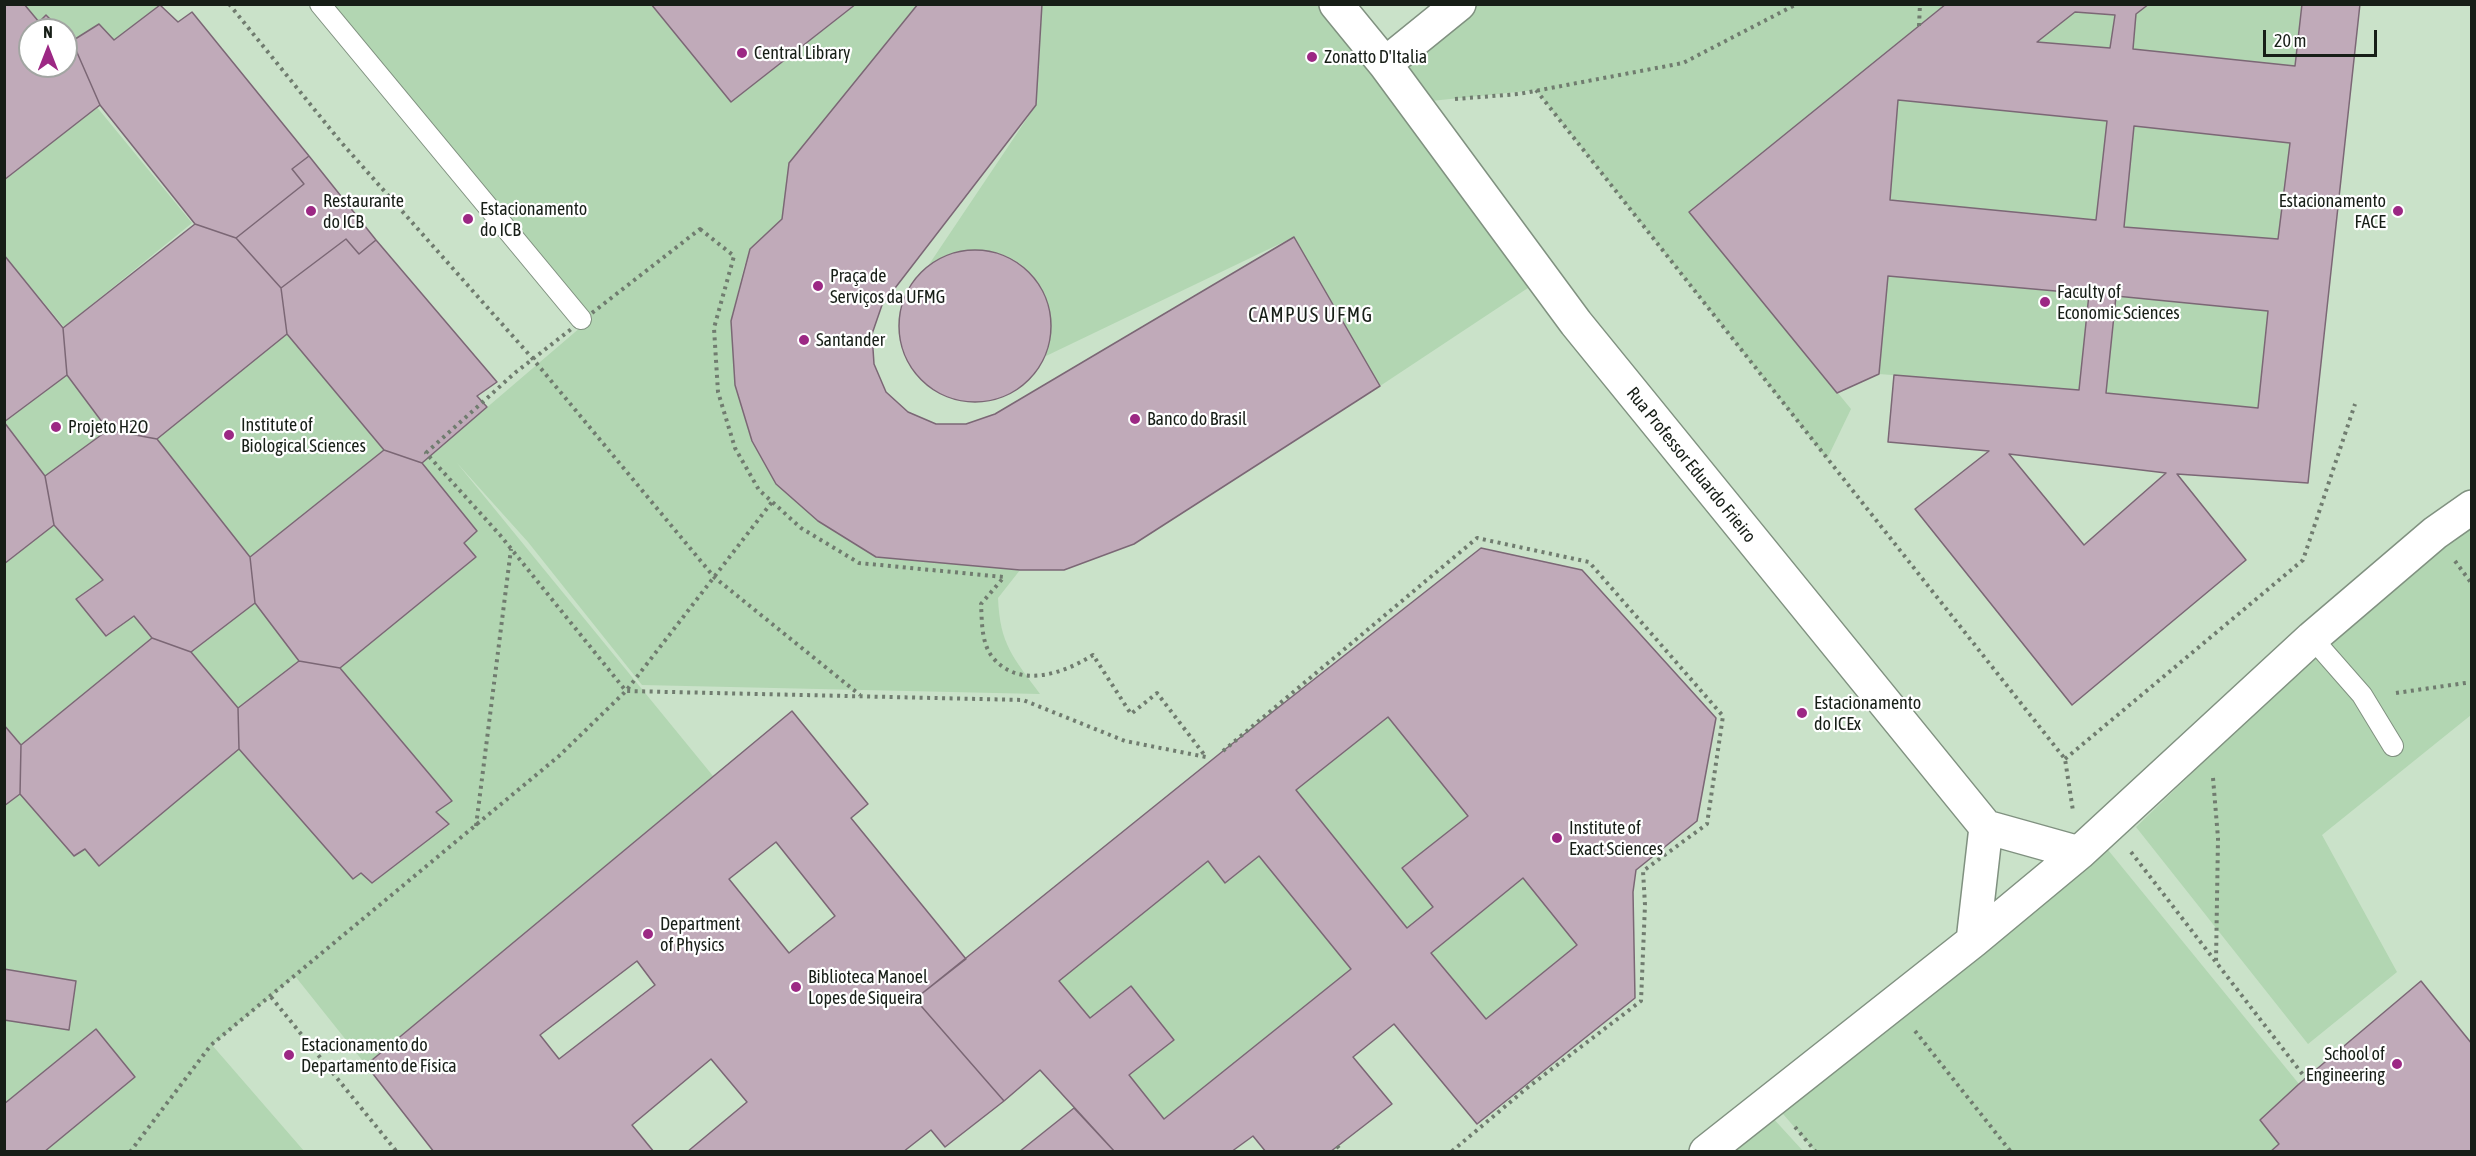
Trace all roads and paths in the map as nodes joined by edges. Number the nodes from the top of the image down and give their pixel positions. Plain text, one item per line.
1 (229, 4) edge
2 (320, 4) edge
3 (1336, 4) edge
4 (1459, 4) edge
5 (1797, 4) edge
6 (1920, 4) edge
7 (1919, 26) dead end
8 (1384, 64) junction
9 (1536, 90) junction
10 (1412, 102) junction
11 (581, 319) junction
12 (533, 359) junction
13 (2355, 404) dead end
14 (772, 502) junction
15 (2467, 512) edge
16 (511, 548) junction
17 (714, 577) junction
18 (2312, 638) junction
19 (2472, 682) edge
20 (626, 691) junction
21 (2362, 695) junction
22 (861, 696) junction
23 (2209, 732) junction
24 (2393, 746) dead end
25 (1223, 751) dead end
26 (2065, 759) junction
27 (2111, 825) junction
28 (476, 826) junction
29 (1986, 827) junction
30 (2079, 853) junction
31 (1973, 941) junction
32 (2216, 962) junction
33 (271, 997) junction
34 (1893, 1003) junction
35 (2307, 1080) dead end
36 (1337, 1146) dead end
37 (130, 1152) edge
38 (397, 1152) edge
39 (1342, 1152) edge
40 (1450, 1152) edge
41 (1706, 1152) edge
42 (2011, 1152) edge

1 - 12 path
2 - 11 lane
3 - 8 street, Rua Professor Eduardo Frieiro
4 - 8 street
5 - 9 path
6 - 7 path
8 - 10 street, Rua Professor Eduardo Frieiro
9 - 10 path
9 - 26 path
10 - 29 street, Rua Professor Eduardo Frieiro
11 - 12 path
11 - 14 path
12 - 16 path
12 - 17 path
13 - 26 path
14 - 17 path
14 - 22 path
15 - 18 street
16 - 20 path
16 - 28 path
17 - 20 path
17 - 22 path
18 - 21 lane
18 - 23 street
19 - 21 path
20 - 22 path
20 - 28 path
21 - 24 lane
23 - 27 street
23 - 32 path
25 - 40 path
26 - 30 path
27 - 30 street
27 - 32 path
28 - 33 path
29 - 30 street
29 - 31 street
30 - 31 street
31 - 34 street
32 - 35 path
33 - 37 path
33 - 38 path
34 - 41 street
34 - 42 path
36 - 39 path

